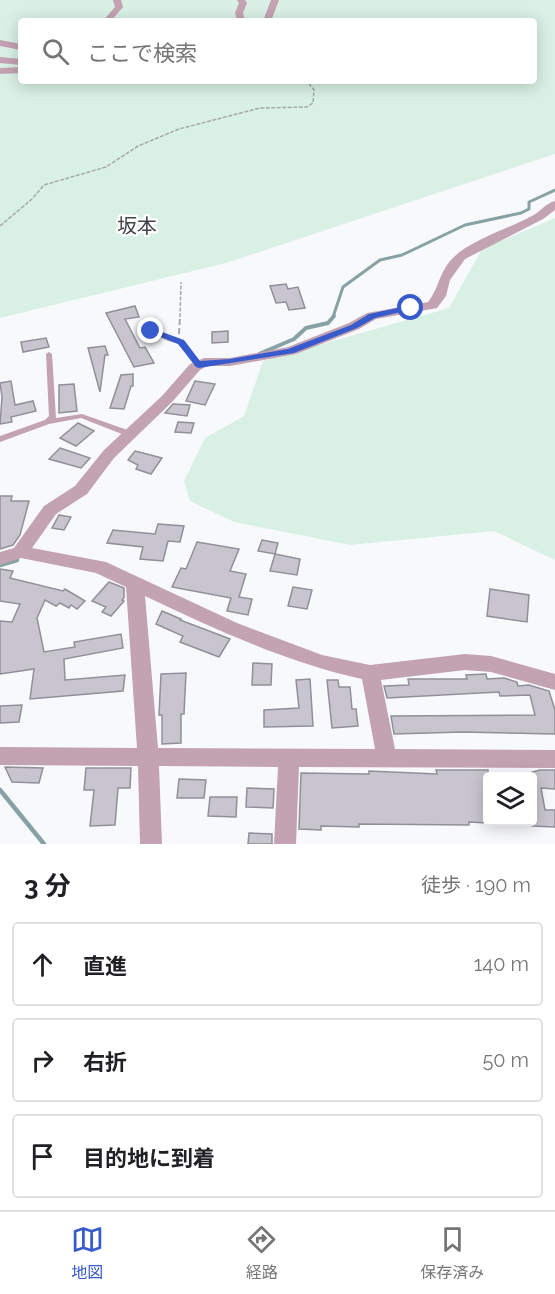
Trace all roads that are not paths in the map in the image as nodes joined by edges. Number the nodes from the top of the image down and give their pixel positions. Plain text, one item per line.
1 (117, 0) edge
2 (242, 0) edge
3 (275, 0) edge
4 (110, 18) edge
5 (240, 18) edge
6 (268, 18) edge
7 (0, 43) edge
8 (18, 46) edge
9 (0, 60) edge
10 (18, 62) edge
11 (18, 70) edge
12 (0, 71) edge
13 (555, 204) edge
14 (151, 331) dead end
15 (49, 354) dead end
16 (199, 365) junction
17 (48, 422) junction
18 (130, 434) junction
19 (0, 440) edge
20 (20, 552) junction
21 (0, 559) edge
22 (135, 584) junction
23 (370, 673) junction
24 (555, 682) edge
25 (0, 756) edge
26 (148, 757) junction
27 (289, 758) junction
28 (387, 759) junction
29 (555, 759) edge
30 (152, 844) edge
31 (285, 844) edge

1 - 4 street
2 - 5 street
3 - 6 street
7 - 8 street
9 - 10 street
11 - 12 street
13 - 16 street
14 - 16 lane
15 - 17 lane
16 - 18 street
17 - 18 lane
17 - 19 lane
18 - 20 street
20 - 21 street
20 - 22 street
22 - 23 street
22 - 26 street
23 - 24 street
23 - 28 street
25 - 26 street
26 - 27 street
26 - 30 street
27 - 28 street
27 - 31 street
28 - 29 street

